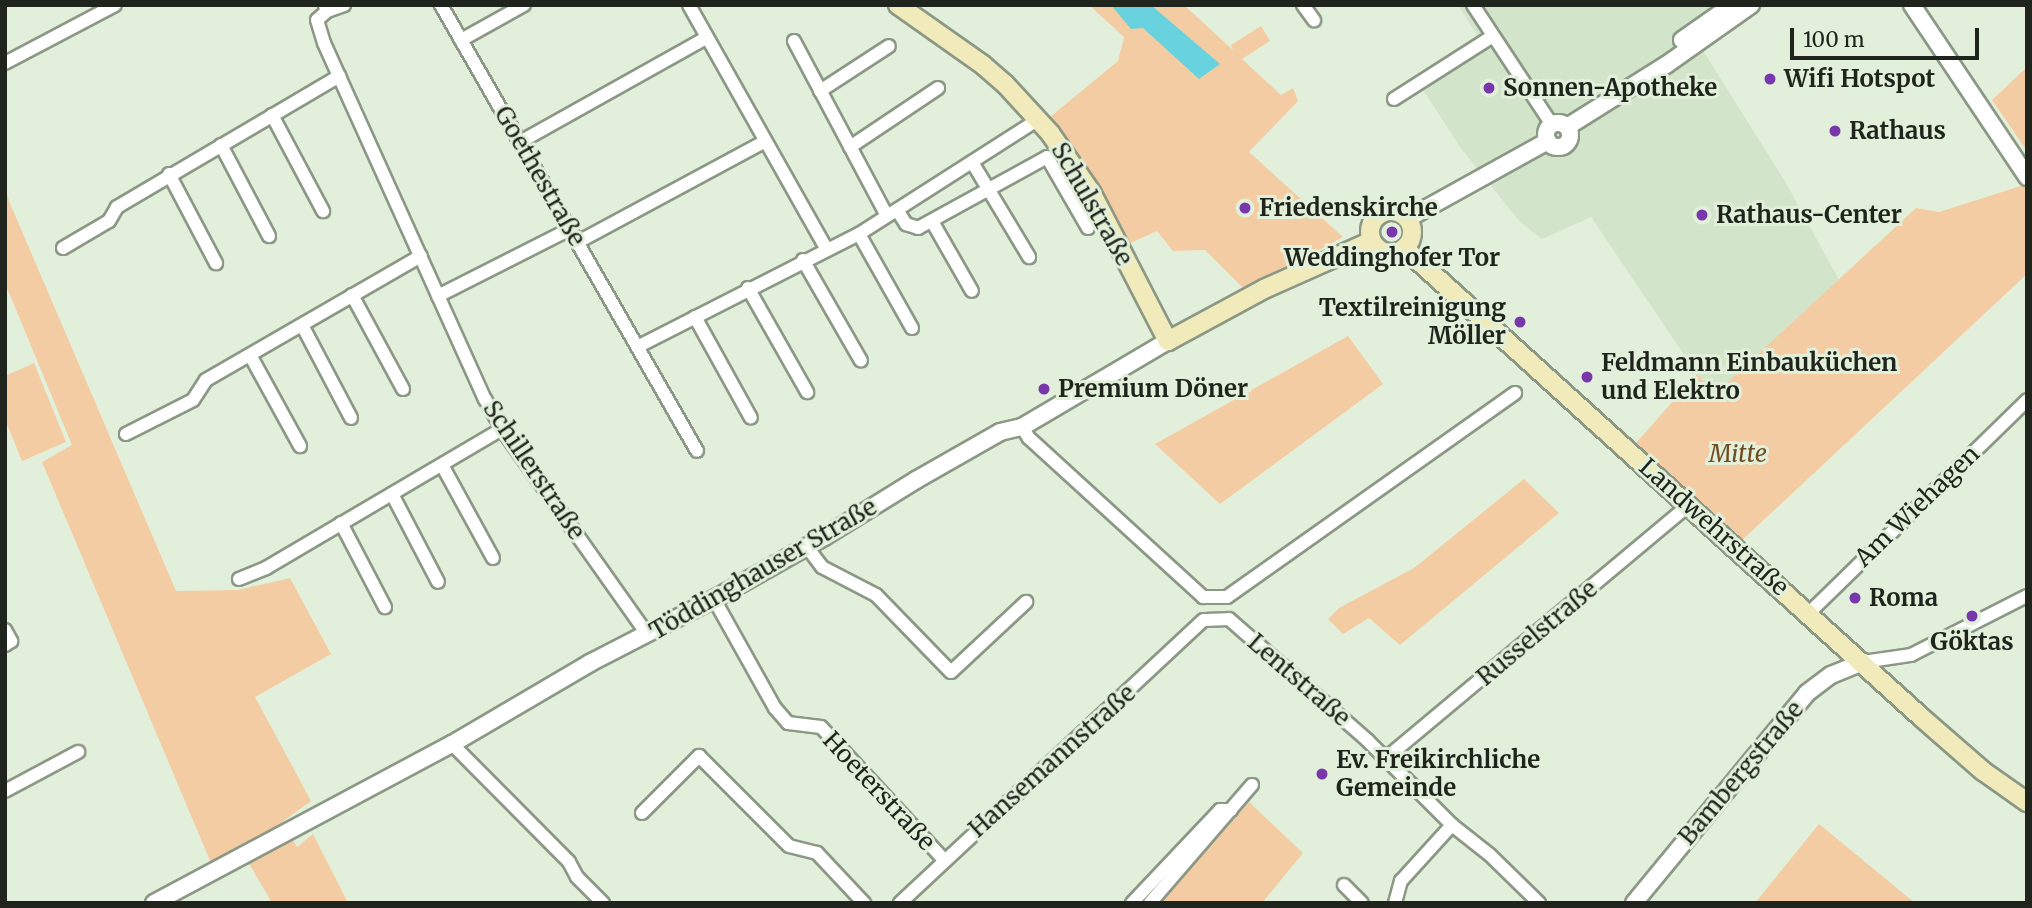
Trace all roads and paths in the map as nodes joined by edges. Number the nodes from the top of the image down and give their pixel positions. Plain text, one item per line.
1 (115, 5) edge
2 (344, 5) edge
3 (441, 5) edge
4 (524, 5) edge
5 (689, 5) edge
6 (898, 5) edge
7 (1303, 5) edge
8 (1473, 5) edge
9 (1732, 5) edge
10 (1751, 5) edge
11 (1912, 5) edge
12 (326, 8) edge
13 (1314, 20) dead end
14 (1493, 36) junction
15 (706, 38) junction
16 (461, 40) junction
17 (794, 41) dead end
18 (890, 46) dead end
19 (5, 63) edge
20 (1649, 75) junction
21 (339, 76) junction
22 (938, 88) dead end
23 (820, 91) junction
24 (1394, 99) dead end
25 (272, 116) junction
26 (1039, 119) junction
27 (1556, 131) junction
28 (520, 142) junction
29 (764, 142) junction
30 (221, 145) junction
31 (850, 147) junction
32 (972, 162) junction
33 (169, 174) junction
34 (2027, 177) edge
35 (990, 190) junction
36 (323, 211) dead end
37 (892, 213) junction
38 (1407, 219) junction
39 (933, 223) junction
40 (1088, 228) dead end
41 (570, 229) junction
42 (859, 234) junction
43 (269, 236) dead end
44 (1372, 241) junction
45 (578, 242) junction
46 (63, 248) dead end
47 (1404, 248) junction
48 (827, 250) junction
49 (421, 256) junction
50 (1030, 257) dead end
51 (803, 260) junction
52 (216, 263) dead end
53 (748, 288) junction
54 (972, 290) dead end
55 (352, 295) junction
56 (438, 296) junction
57 (695, 317) junction
58 (302, 325) junction
59 (912, 328) dead end
60 (1168, 341) junction
61 (639, 346) junction
62 (250, 355) junction
63 (861, 361) dead end
64 (403, 389) dead end
65 (807, 392) dead end
66 (1515, 393) dead end
67 (2027, 400) edge
68 (351, 418) dead end
69 (751, 418) dead end
70 (1022, 427) junction
71 (502, 429) junction
72 (126, 434) dead end
73 (300, 446) dead end
74 (697, 451) dead end
75 (442, 465) junction
76 (391, 494) junction
77 (1688, 506) junction
78 (341, 523) junction
79 (807, 547) junction
80 (493, 558) dead end
81 (239, 579) dead end
82 (438, 582) dead end
83 (2027, 596) edge
84 (714, 599) junction
85 (1026, 602) dead end
86 (385, 607) dead end
87 (1809, 613) junction
88 (1204, 620) joint
89 (5, 630) edge
90 (648, 635) junction
91 (5, 645) edge
92 (1863, 662) junction
93 (452, 744) junction
94 (78, 752) dead end
95 (1385, 759) junction
96 (1252, 785) dead end
97 (5, 790) edge
98 (2027, 802) edge
99 (1231, 810) junction
100 (642, 813) dead end
101 (1452, 825) junction
102 (944, 860) junction
103 (1344, 885) dead end
104 (154, 903) edge
105 (603, 903) edge
106 (864, 903) edge
107 (900, 903) edge
108 (1132, 903) edge
109 (1150, 903) edge
110 (1362, 903) edge
111 (1395, 903) edge
112 (1539, 903) edge
113 (1634, 903) edge

1 - 19 street
2 - 12 street
3 - 16 street, Goethestraße
4 - 16 street
5 - 15 street
6 - 26 main road, Schulstraße
7 - 13 street
8 - 14 street
9 - 20 street
10 - 20 street
11 - 34 street
12 - 21 street, Schillerstraße
14 - 24 street
14 - 27 street
15 - 28 street
15 - 29 street
16 - 28 street, Goethestraße
17 - 23 street
18 - 23 street
20 - 27 street
21 - 25 street
21 - 49 street, Schillerstraße
22 - 31 street
23 - 31 street
25 - 30 street
25 - 36 street
26 - 32 street
26 - 60 main road, Schulstraße
27 - 38 street
28 - 41 street, Goethestraße
29 - 45 street
29 - 48 street
30 - 33 street
30 - 43 street
31 - 37 street
32 - 35 street
32 - 37 street
33 - 46 street
33 - 52 street
35 - 39 street
35 - 40 street
35 - 50 street
37 - 39 street
37 - 42 street
38 - 44 main road
38 - 47 main road
39 - 54 street
41 - 45 street, Goethestraße
41 - 56 street
42 - 48 street
42 - 59 street
44 - 47 main road
44 - 60 main road, Töddinghauser Straße
45 - 61 street, Goethestraße
47 - 77 main road, Landwehrstraße
48 - 51 street
49 - 55 street
49 - 56 street, Schillerstraße
51 - 53 street
51 - 63 street
53 - 57 street
53 - 65 street
55 - 58 street
55 - 64 street
56 - 71 street, Schillerstraße
57 - 61 street
57 - 69 street
58 - 62 street
58 - 68 street
60 - 70 street, Töddinghauser Straße
61 - 74 street, Goethestraße
62 - 72 street
62 - 73 street
66 - 70 street
67 - 87 street, Am Wiehagen
70 - 79 street, Töddinghauser Straße
71 - 75 street
71 - 90 street, Schillerstraße
75 - 76 street
75 - 80 street
76 - 78 street
76 - 82 street
77 - 87 main road, Landwehrstraße
77 - 95 street, Russelstraße
78 - 81 street
78 - 86 street
79 - 84 street, Töddinghauser Straße
79 - 85 street
83 - 92 street
84 - 90 street, Töddinghauser Straße
84 - 102 street, Hoeterstraße
87 - 92 main road, Landwehrstraße
88 - 95 street, Lentstraße
88 - 102 street, Hansemannstraße
89 - 91 street
90 - 93 street, Töddinghauser Straße
92 - 98 main road, Landwehrstraße
92 - 113 street, Bambergstraße
93 - 104 street, Töddinghauser Straße
93 - 105 street
94 - 97 street
95 - 101 street, Lentstraße
96 - 99 street
99 - 108 street
99 - 109 street
100 - 106 street
101 - 111 street
101 - 112 street, Lentstraße
102 - 107 street, Hansemannstraße
103 - 110 street

